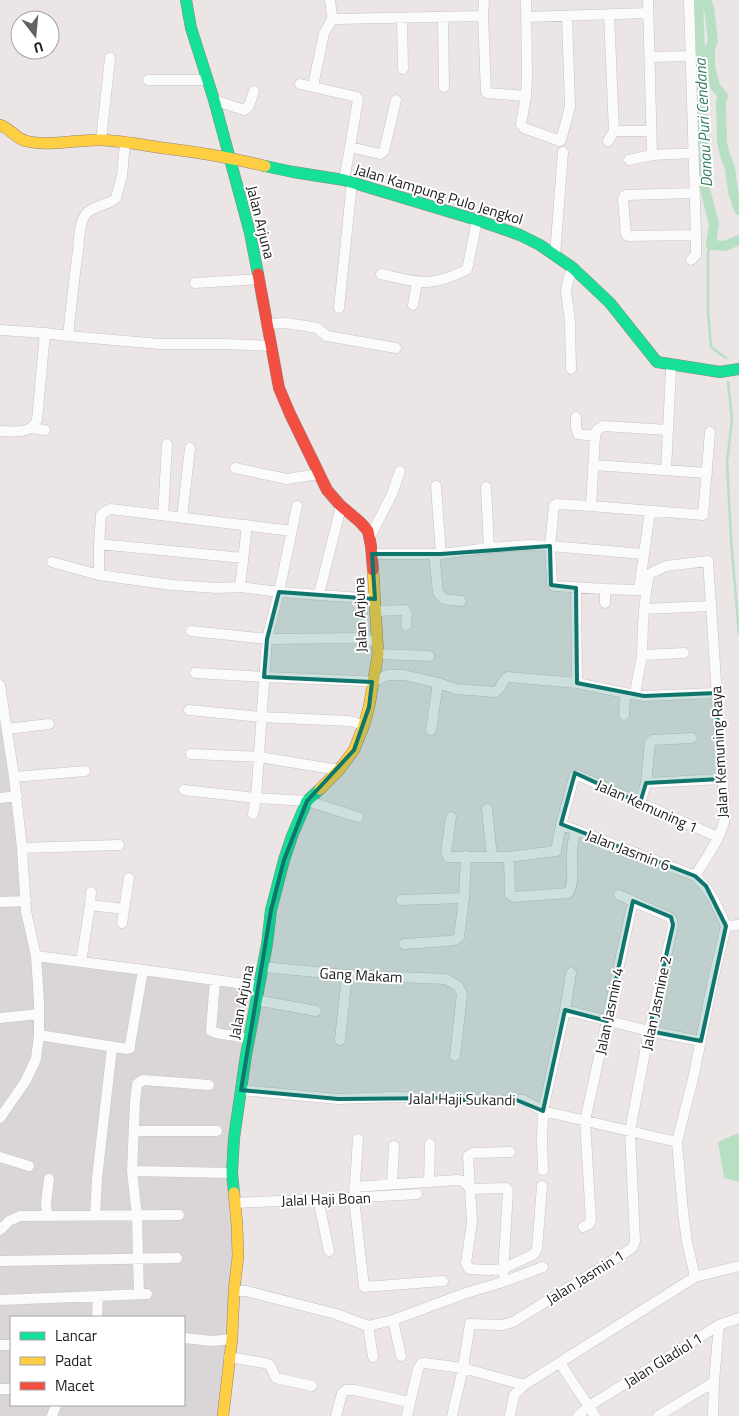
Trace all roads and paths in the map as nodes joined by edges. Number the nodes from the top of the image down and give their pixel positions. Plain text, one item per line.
1 (186, 0) edge
2 (330, 0) edge
3 (484, 0) edge
4 (526, 0) edge
5 (648, 0) edge
6 (689, 0) edge
7 (648, 13) junction
8 (609, 14) junction
9 (483, 16) junction
10 (567, 16) junction
11 (527, 17) junction
12 (333, 18) junction
13 (443, 18) junction
14 (402, 19) junction
15 (691, 56) junction
16 (650, 57) junction
17 (110, 58) dead end
18 (403, 69) dead end
19 (148, 80) dead end
20 (208, 80) junction
21 (300, 84) dead end
22 (313, 86) junction
23 (444, 87) dead end
24 (254, 91) dead end
25 (526, 96) junction
26 (214, 100) junction
27 (396, 100) dead end
28 (0, 125) edge
29 (614, 131) junction
30 (651, 131) junction
31 (101, 140) junction
32 (608, 141) dead end
33 (125, 142) junction
34 (350, 147) junction
35 (563, 152) dead end
36 (694, 153) junction
37 (652, 156) junction
38 (229, 157) junction
39 (629, 160) dead end
40 (348, 181) junction
41 (695, 193) junction
42 (477, 220) junction
43 (696, 235) junction
44 (555, 255) junction
45 (691, 260) dead end
46 (573, 268) junction
47 (381, 274) dead end
48 (259, 279) junction
49 (417, 282) junction
50 (195, 283) dead end
51 (413, 304) dead end
52 (339, 308) dead end
53 (268, 324) junction
54 (0, 330) edge
55 (45, 333) junction
56 (68, 336) junction
57 (271, 346) junction
58 (396, 348) dead end
59 (571, 369) dead end
60 (671, 370) dead end
61 (730, 370) edge
62 (576, 417) dead end
63 (31, 428) junction
64 (45, 430) dead end
65 (668, 430) junction
66 (0, 431) edge
67 (710, 432) dead end
68 (595, 436) junction
69 (167, 444) dead end
70 (190, 448) dead end
71 (594, 465) junction
72 (235, 468) dead end
73 (666, 470) junction
74 (400, 471) dead end
75 (707, 473) junction
76 (319, 474) junction
77 (436, 486) dead end
78 (486, 487) dead end
79 (340, 505) junction
80 (297, 506) dead end
81 (591, 506) junction
82 (650, 511) junction
83 (164, 515) junction
84 (182, 518) junction
85 (247, 525) junction
86 (292, 530) junction
87 (370, 537) junction
88 (99, 544) junction
89 (550, 546) junction
90 (489, 548) junction
91 (372, 554) junction
92 (437, 554) junction
93 (644, 554) junction
94 (243, 558) junction
95 (52, 562) dead end
96 (99, 575) junction
97 (240, 587) junction
98 (576, 588) junction
99 (605, 589) junction
100 (279, 592) junction
101 (320, 594) junction
102 (375, 599) junction
103 (460, 601) dead end
104 (606, 603) dead end
105 (710, 606) junction
106 (644, 609) junction
107 (376, 611) junction
108 (406, 625) dead end
109 (191, 631) dead end
110 (267, 639) junction
111 (377, 642) junction
112 (684, 653) dead end
113 (378, 654) junction
114 (642, 655) junction
115 (429, 656) dead end
116 (195, 672) dead end
117 (264, 678) junction
118 (372, 682) junction
119 (438, 683) junction
120 (577, 683) junction
121 (0, 685) edge
122 (716, 693) junction
123 (630, 694) junction
124 (189, 710) dead end
125 (624, 715) dead end
126 (261, 717) junction
127 (49, 724) dead end
128 (364, 725) junction
129 (7, 729) junction
130 (431, 730) dead end
131 (692, 738) dead end
132 (191, 754) dead end
133 (259, 757) junction
134 (339, 770) junction
135 (85, 771) dead end
136 (14, 777) junction
137 (721, 779) junction
138 (646, 783) junction
139 (184, 790) dead end
140 (17, 796) junction
141 (0, 798) edge
142 (256, 798) junction
143 (307, 801) junction
144 (640, 803) junction
145 (486, 809) dead end
146 (253, 814) dead end
147 (358, 817) dead end
148 (451, 817) dead end
149 (561, 825) junction
150 (576, 830) junction
151 (718, 837) junction
152 (119, 845) dead end
153 (22, 848) junction
154 (556, 851) junction
155 (572, 854) junction
156 (466, 856) junction
157 (508, 856) junction
158 (492, 857) junction
159 (695, 876) junction
160 (129, 878) dead end
161 (90, 892) dead end
162 (619, 894) dead end
163 (464, 898) junction
164 (401, 900) dead end
165 (632, 900) junction
166 (26, 901) junction
167 (0, 902) edge
168 (90, 905) junction
169 (124, 909) junction
170 (122, 923) dead end
171 (739, 925) edge
172 (726, 926) junction
173 (404, 944) dead end
174 (36, 956) junction
175 (80, 962) junction
176 (263, 967) junction
177 (142, 970) junction
178 (570, 973) dead end
179 (346, 975) junction
180 (215, 980) junction
181 (259, 986) junction
182 (256, 1000) junction
183 (565, 1010) junction
184 (316, 1011) dead end
185 (39, 1014) junction
186 (0, 1018) edge
187 (607, 1021) junction
188 (649, 1031) junction
189 (39, 1035) junction
190 (248, 1040) junction
191 (340, 1040) dead end
192 (700, 1041) junction
193 (112, 1048) junction
194 (455, 1056) dead end
195 (209, 1085) dead end
196 (241, 1090) junction
197 (543, 1111) junction
198 (0, 1117) edge
199 (585, 1121) junction
200 (135, 1131) junction
201 (217, 1131) dead end
202 (630, 1131) junction
203 (358, 1139) dead end
204 (677, 1142) junction
205 (430, 1144) dead end
206 (394, 1146) dead end
207 (510, 1152) dead end
208 (0, 1157) edge
209 (29, 1166) dead end
210 (543, 1170) dead end
211 (132, 1171) junction
212 (232, 1173) junction
213 (49, 1178) dead end
214 (428, 1182) junction
215 (392, 1184) junction
216 (542, 1186) dead end
217 (354, 1187) junction
218 (471, 1189) junction
219 (417, 1194) dead end
220 (318, 1198) junction
221 (354, 1198) junction
222 (234, 1203) junction
223 (47, 1215) junction
224 (179, 1215) dead end
225 (95, 1216) junction
226 (137, 1216) junction
227 (583, 1227) dead end
228 (0, 1230) edge
229 (328, 1251) dead end
230 (138, 1258) junction
231 (177, 1258) dead end
232 (0, 1261) edge
233 (739, 1266) edge
234 (543, 1267) dead end
235 (503, 1276) junction
236 (695, 1276) junction
237 (443, 1282) dead end
238 (234, 1291) junction
239 (98, 1296) junction
240 (0, 1300) edge
241 (97, 1316) edge
242 (739, 1318) edge
243 (393, 1320) junction
244 (719, 1325) junction
245 (368, 1326) junction
246 (185, 1338) edge
247 (232, 1339) junction
248 (401, 1356) dead end
249 (229, 1357) junction
250 (373, 1357) dead end
251 (560, 1363) junction
252 (463, 1368) junction
253 (714, 1382) junction
254 (524, 1385) junction
255 (312, 1386) dead end
256 (409, 1402) junction
257 (589, 1406) junction
258 (223, 1416) edge
259 (336, 1416) edge
260 (407, 1416) edge
261 (452, 1416) edge
262 (510, 1416) edge
263 (578, 1416) edge
264 (595, 1416) edge
265 (658, 1416) edge
266 (713, 1416) edge

1 - 20 street, Jalan Arjuna
2 - 12 street
3 - 9 street
4 - 11 street
5 - 7 street
6 - 15 street
7 - 8 street
7 - 16 street
8 - 10 street
8 - 29 street
9 - 13 street
9 - 25 street
10 - 11 street
10 - 25 street
11 - 25 street
12 - 14 street
12 - 22 street
13 - 14 street
13 - 23 street
14 - 18 street
15 - 16 street
15 - 36 street
16 - 30 street
17 - 31 street
19 - 20 street
20 - 26 street, Jalan Arjuna
21 - 22 street
22 - 34 street
24 - 26 street
26 - 38 street, Jalan Arjuna
27 - 34 street
28 - 31 street, Jalan Kampung Pulo Jengkol
29 - 30 street
29 - 32 street
30 - 37 street
31 - 33 street, Jalan Kampung Pulo Jengkol
33 - 38 street, Jalan Kampung Pulo Jengkol
33 - 56 street
34 - 40 street
35 - 44 street
36 - 37 street
36 - 41 street
37 - 39 street
38 - 40 street, Jalan Kampung Pulo Jengkol
38 - 48 street, Jalan Arjuna
40 - 42 street, Jalan Kampung Pulo Jengkol
40 - 52 street
41 - 43 street
41 - 43 street
42 - 44 street, Jalan Kampung Pulo Jengkol
42 - 49 street
43 - 45 street
44 - 46 street, Jalan Kampung Pulo Jengkol
46 - 59 street
46 - 61 street, Jalan Kampung Pulo Jengkol
47 - 49 street
48 - 50 street
48 - 53 street, Jalan Arjuna
49 - 51 street
53 - 57 street, Jalan Arjuna
53 - 58 street
54 - 55 street
55 - 56 street
55 - 63 street
56 - 57 street
57 - 76 street, Jalan Arjuna
60 - 65 street
62 - 68 street
63 - 64 street
63 - 66 street
65 - 68 street
65 - 73 street
67 - 75 street
68 - 71 street
69 - 83 street
70 - 84 street
71 - 73 street
71 - 81 street
72 - 76 street
73 - 75 street
74 - 87 street
75 - 82 street
76 - 79 street, Jalan Arjuna
77 - 92 street
78 - 90 street
79 - 87 street, Jalan Arjuna
79 - 101 street
80 - 86 street
81 - 82 street
81 - 89 street
82 - 93 street
83 - 84 street
83 - 88 street
84 - 85 street
85 - 86 street
85 - 94 street
86 - 100 street
87 - 91 street, Jalan Arjuna
88 - 94 street
88 - 96 street
89 - 90 street
89 - 93 street
89 - 98 street
90 - 92 street
91 - 92 street
91 - 102 street, Jalan Arjuna
92 - 103 street
93 - 99 street
94 - 97 street
95 - 96 street
96 - 97 street
97 - 100 street
98 - 99 street
98 - 120 street
99 - 104 street
100 - 101 street
100 - 110 street
101 - 102 street
102 - 107 street, Jalan Arjuna
105 - 106 street
105 - 106 street, Jalan Kemuning Raya
105 - 122 street, Jalan Kemuning Raya
106 - 114 street
107 - 108 street
107 - 111 street, Jalan Arjuna
109 - 110 street
110 - 111 street
110 - 117 street
111 - 113 street, Jalan Arjuna
112 - 114 street
113 - 115 street
113 - 118 street, Jalan Arjuna
114 - 123 street
116 - 117 street
117 - 118 street
117 - 126 street
118 - 119 street
118 - 128 street, Jalan Arjuna
119 - 120 street
119 - 130 street
120 - 123 street
121 - 129 street
122 - 123 street
122 - 137 street, Jalan Kemuning Raya
123 - 125 street
124 - 126 street
126 - 128 street
126 - 133 street
127 - 129 street
128 - 134 street, Jalan Arjuna
129 - 136 street
131 - 138 street
132 - 133 street
133 - 134 street
133 - 142 street
134 - 143 street, Jalan Arjuna
135 - 136 street
136 - 140 street
137 - 138 street
137 - 151 street, Jalan Kemuning Raya
138 - 144 street
139 - 142 street
140 - 141 street
140 - 153 street
142 - 143 street
142 - 146 street
143 - 147 street
143 - 176 street, Jalan Arjuna
144 - 149 street, Jalan Kemuning 1
144 - 151 street, Jalan Kemuning 1
145 - 158 street
148 - 156 street
149 - 150 street, Jalan Jasmin 6
149 - 154 street
150 - 155 street
150 - 159 street, Jalan Jasmin 6
151 - 159 street, Jalan Kemuning Raya
152 - 153 street
153 - 166 street
154 - 155 street
154 - 157 street
155 - 157 street
156 - 158 street
156 - 163 street
157 - 158 street
159 - 172 street
160 - 169 street
161 - 168 street
162 - 165 street
163 - 164 street
163 - 173 street
165 - 187 street, Jalan Jasmin 4
165 - 188 street, Jalan Jasmine 2
166 - 167 street
166 - 174 street
168 - 169 street
168 - 175 street
169 - 170 street
171 - 172 street
172 - 192 street
174 - 175 street
174 - 185 street
175 - 177 street
176 - 179 street, Gang Makam
176 - 181 street, Jalan Arjuna
177 - 180 street
177 - 193 street
178 - 183 street
179 - 191 street
179 - 194 street, Gang Makam
180 - 181 street
180 - 190 street
181 - 182 street, Jalan Arjuna
182 - 184 street
182 - 190 street, Jalan Arjuna
183 - 187 street
183 - 197 street
185 - 186 street
185 - 189 street
187 - 188 street
187 - 199 street, Jalan Jasmin 4
188 - 192 street
188 - 202 street, Jalan Jasmine 2
189 - 193 street
189 - 198 street
190 - 196 street, Jalan Arjuna
192 - 204 street
193 - 225 street
195 - 200 street
196 - 197 street, Jalal Haji Sukandi
196 - 212 street, Jalan Arjuna
197 - 199 street, Jalal Haji Sukandi
197 - 210 street
199 - 202 street, Jalal Haji Sukandi
199 - 227 street, Jalan Jasmin 4
200 - 201 street
200 - 211 street
202 - 204 street, Jalal Haji Sukandi
202 - 252 street, Jalan Jasmin 1
203 - 217 street
204 - 236 street
205 - 214 street
206 - 215 street
207 - 218 street
208 - 209 street
211 - 212 street
211 - 226 street
212 - 222 street, Jalan Arjuna
213 - 223 street
214 - 215 street
214 - 218 street
215 - 217 street
216 - 235 street
217 - 221 street
218 - 235 street
218 - 235 street
219 - 221 street, Jalal Haji Boan
220 - 221 street, Jalal Haji Boan
220 - 222 street, Jalal Haji Boan
220 - 229 street
221 - 237 street
222 - 238 street, Jalan Arjuna
223 - 225 street
223 - 228 street
224 - 226 street
225 - 226 street
226 - 230 street
230 - 231 street
230 - 232 street
230 - 239 street
233 - 236 street
234 - 235 street
235 - 243 street
236 - 251 street
238 - 245 street
238 - 247 street, Jalan Arjuna
239 - 240 street
239 - 241 street
242 - 244 street, Jalan Gladiol 1
243 - 245 street
243 - 248 street
244 - 253 street
244 - 257 street, Jalan Gladiol 1
245 - 250 street
246 - 247 street
247 - 249 street, Jalan Arjuna
249 - 255 street
249 - 258 street, Jalan Arjuna
251 - 254 street
251 - 257 street
252 - 254 street
252 - 256 street
252 - 261 street
253 - 265 street
253 - 266 street
254 - 262 street
256 - 259 street
256 - 260 street
257 - 263 street, Jalan Gladiol 1
257 - 264 street

